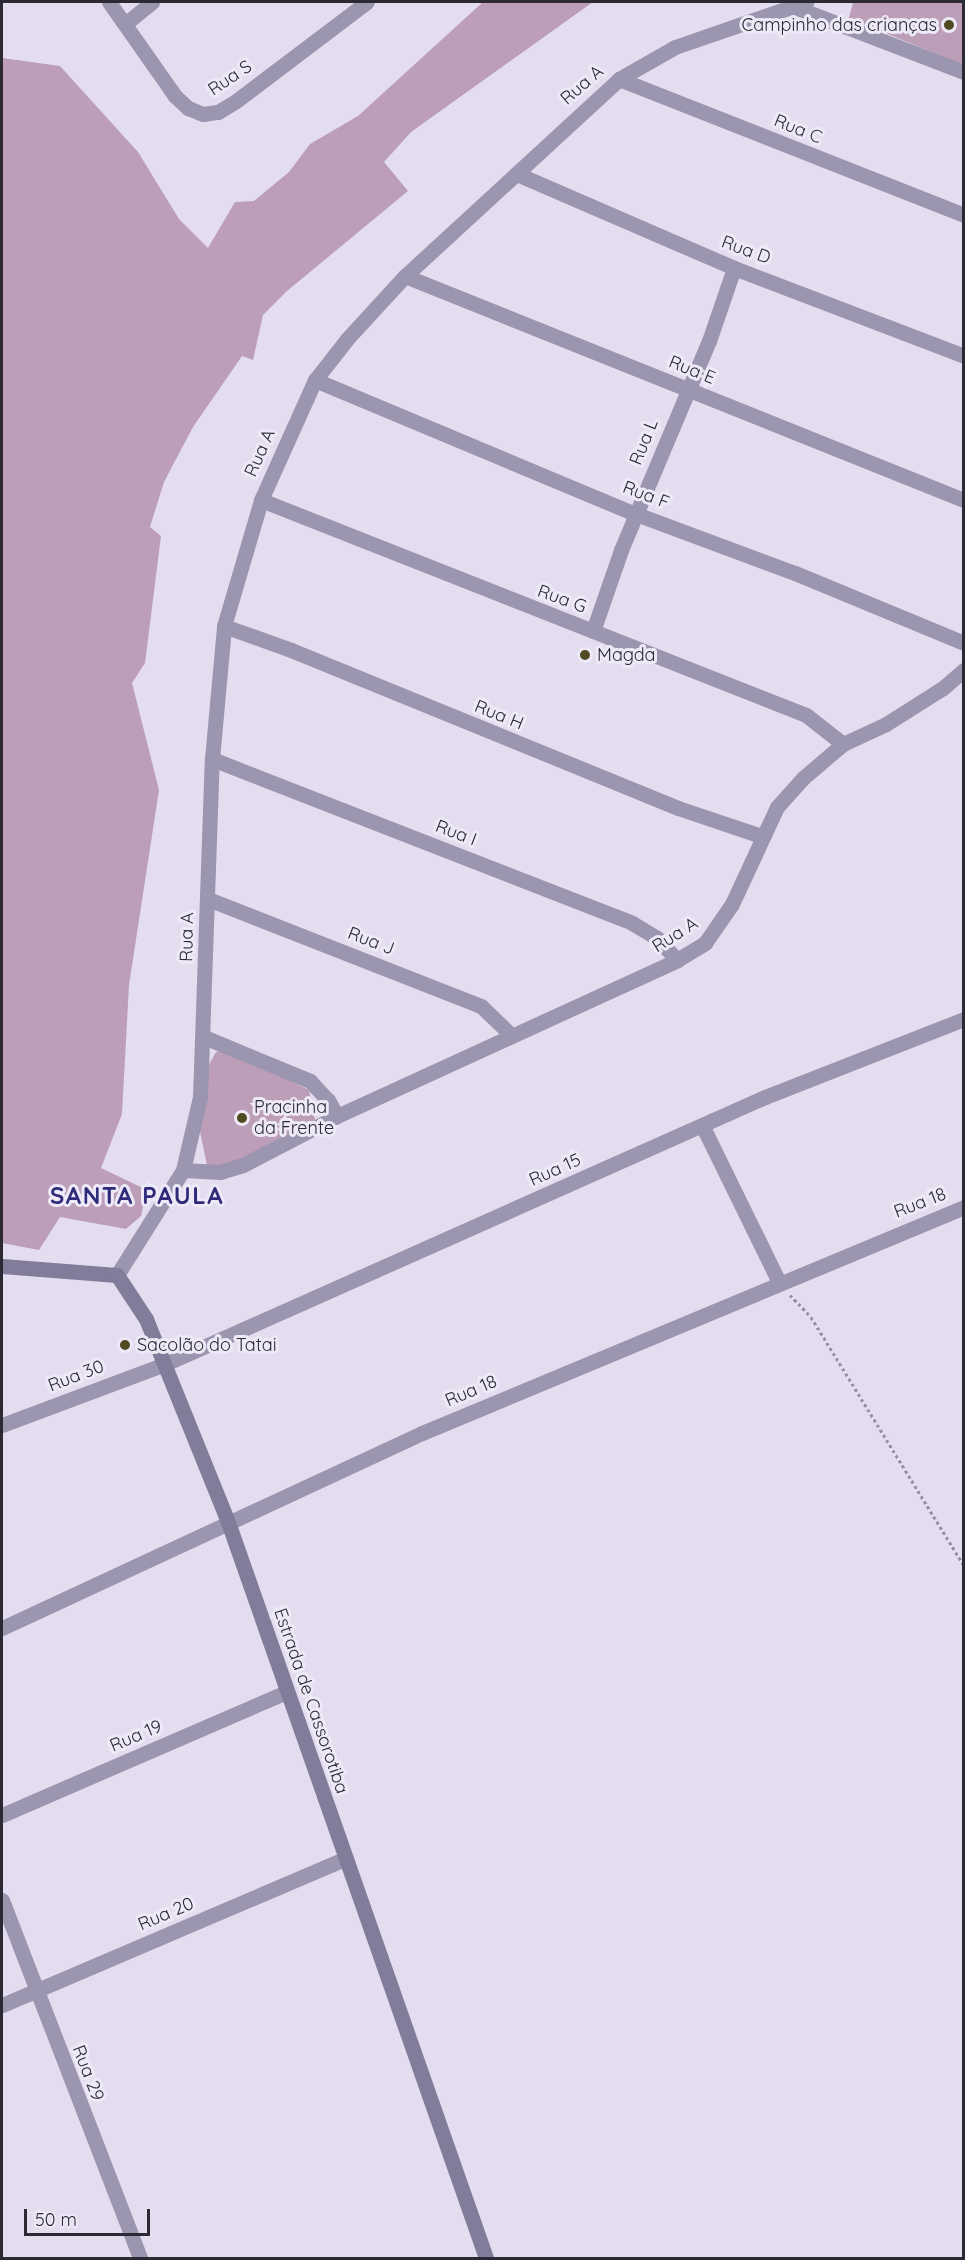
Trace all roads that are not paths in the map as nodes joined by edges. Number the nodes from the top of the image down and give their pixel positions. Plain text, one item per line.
1 (109, 2) edge
2 (152, 2) edge
3 (367, 2) edge
4 (799, 4) edge
5 (125, 24) junction
6 (963, 72) edge
7 (619, 79) junction
8 (518, 174) junction
9 (963, 215) edge
10 (734, 268) junction
11 (405, 276) junction
12 (963, 356) edge
13 (315, 380) junction
14 (686, 388) junction
15 (261, 500) junction
16 (963, 500) edge
17 (636, 514) junction
18 (224, 626) junction
19 (593, 631) junction
20 (963, 643) edge
21 (963, 670) edge
22 (843, 744) junction
23 (212, 759) junction
24 (761, 836) junction
25 (208, 899) junction
26 (677, 960) junction
27 (963, 1019) edge
28 (511, 1035) junction
29 (204, 1037) junction
30 (337, 1116) junction
31 (703, 1127) junction
32 (183, 1170) junction
33 (963, 1207) edge
34 (2, 1266) edge
35 (117, 1275) junction
36 (779, 1282) junction
37 (165, 1364) junction
38 (2, 1425) edge
39 (228, 1522) junction
40 (2, 1628) edge
41 (286, 1692) junction
42 (2, 1815) edge
43 (346, 1858) junction
44 (2, 1900) edge
45 (36, 1992) junction
46 (2, 2004) edge
47 (140, 2259) edge
48 (486, 2259) edge

1 - 5 street, Rua S
2 - 5 street
3 - 5 street, Rua S
4 - 6 street
4 - 7 street, Rua A
7 - 8 street, Rua A
7 - 9 street, Rua C
8 - 10 street, Rua D
8 - 11 street, Rua A
10 - 12 street, Rua D
10 - 14 street, Rua L
11 - 13 street, Rua A
11 - 14 street, Rua E
13 - 15 street, Rua A
13 - 17 street, Rua F
14 - 16 street, Rua E
14 - 17 street, Rua L
15 - 18 street, Rua A
15 - 19 street, Rua G
17 - 19 street, Rua L
17 - 20 street, Rua F
18 - 23 street, Rua A
18 - 24 street, Rua H
19 - 22 street, Rua G
21 - 22 street, Rua A
22 - 24 street, Rua A
23 - 25 street, Rua A
23 - 26 street, Rua I
24 - 26 street, Rua A
25 - 28 street, Rua J
25 - 29 street, Rua A
26 - 28 street, Rua A
27 - 31 street, Rua 15
28 - 30 street, Rua A
29 - 30 street
29 - 32 street, Rua A
30 - 32 street, Rua A
31 - 36 street
31 - 37 street, Rua 15
32 - 35 street, Rua A
33 - 36 street, Rua 18
34 - 35 main road
35 - 37 main road, Estrada de Cassorotiba
36 - 39 street, Rua 18
37 - 38 street, Rua 30
37 - 39 main road, Estrada de Cassorotiba
39 - 40 street, Rua 18
39 - 41 main road, Estrada de Cassorotiba
41 - 42 street, Rua 19
41 - 43 main road, Estrada de Cassorotiba
43 - 45 street, Rua 20
43 - 48 main road, Estrada de Cassorotiba
44 - 45 street, Rua 29
45 - 46 street, Rua 20
45 - 47 street, Rua 29

